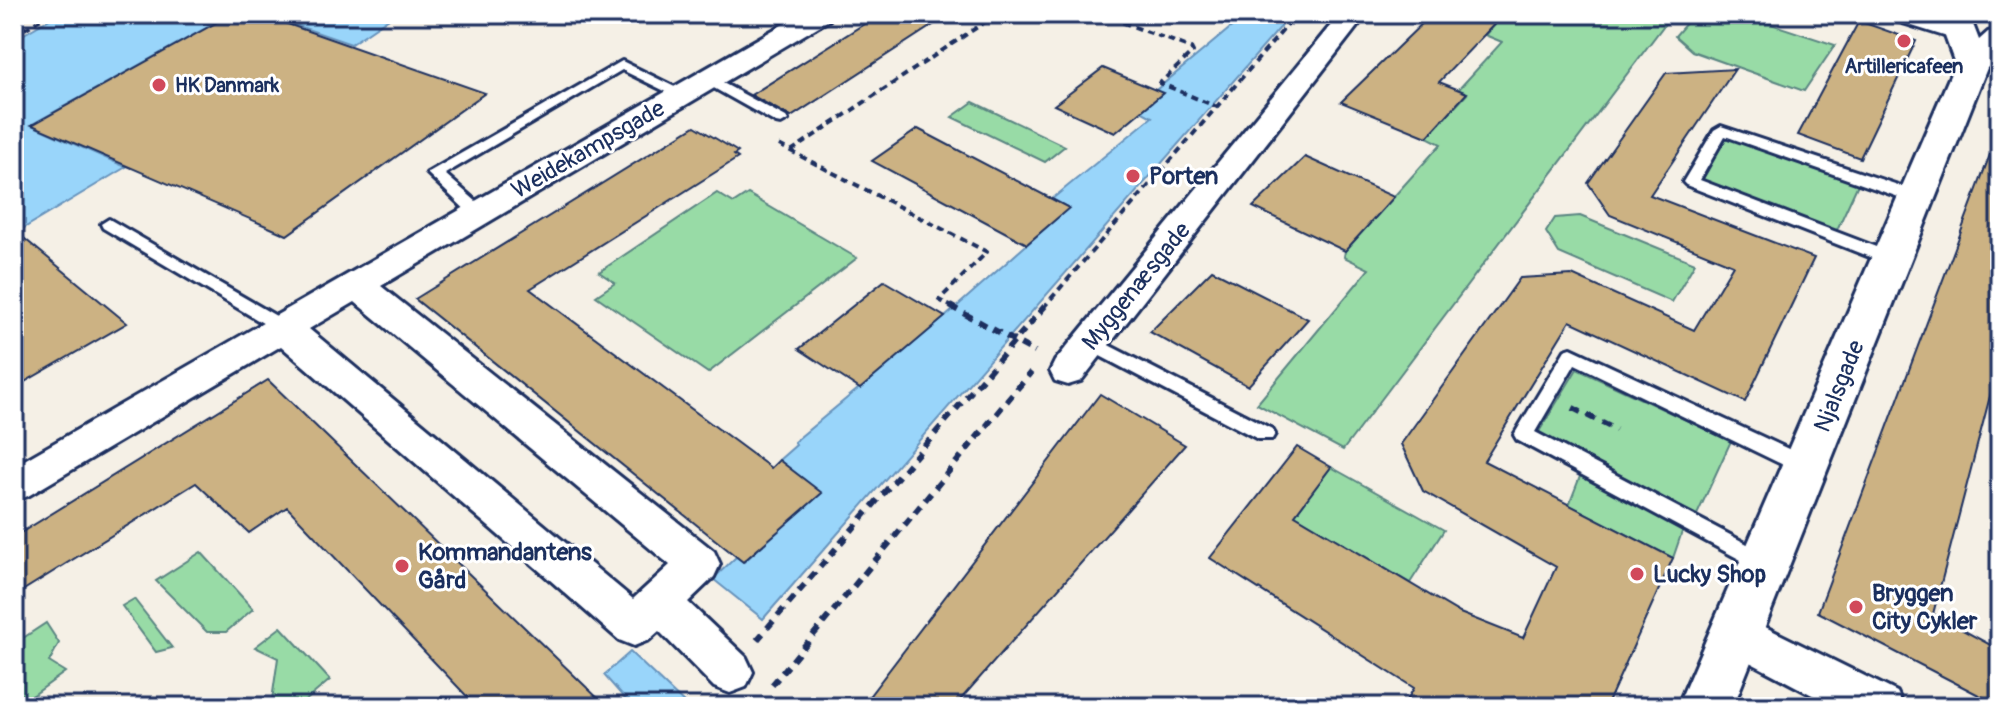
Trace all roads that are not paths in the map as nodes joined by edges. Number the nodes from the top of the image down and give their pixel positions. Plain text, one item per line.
1 (820, 14) edge
2 (1354, 14) edge
3 (1902, 14) edge
4 (1979, 36) edge
5 (695, 87) junction
6 (781, 120) dead end
7 (1916, 197) junction
8 (479, 213) junction
9 (109, 224) dead end
10 (1891, 259) junction
11 (357, 285) junction
12 (284, 328) junction
13 (1091, 343) junction
14 (1068, 371) dead end
15 (1265, 434) dead end
16 (1805, 466) junction
17 (14, 485) edge
18 (1766, 563) junction
19 (659, 602) junction
20 (1737, 633) junction
21 (730, 672) road end
22 (1705, 707) edge
23 (1881, 707) edge

1 - 5 street, Weidekampsgade
2 - 13 street, Myggenæsgade
3 - 4 street
4 - 7 street, Njalsgade
5 - 6 lane
5 - 8 street, Weidekampsgade
5 - 8 lane
7 - 10 street, Njalsgade
7 - 10 lane
8 - 11 street, Weidekampsgade
9 - 12 lane
10 - 16 street, Njalsgade
11 - 12 street, Weidekampsgade
11 - 19 street
12 - 17 street, Weidekampsgade
12 - 19 street
13 - 14 street, Myggenæsgade
13 - 15 lane
16 - 18 street, Njalsgade
16 - 18 lane
18 - 20 street, Njalsgade
19 - 21 street
20 - 22 street, Njalsgade
20 - 23 street

